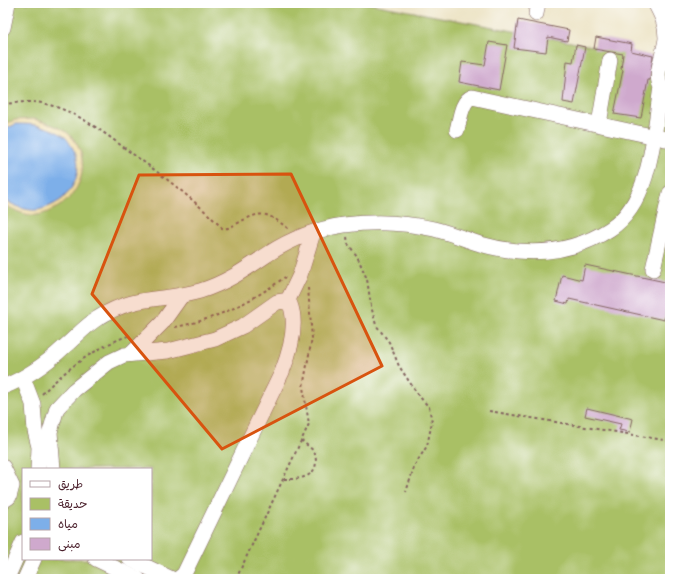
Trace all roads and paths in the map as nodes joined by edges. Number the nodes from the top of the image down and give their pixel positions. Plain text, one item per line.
1 (6, 4) edge
2 (656, 4) edge
3 (670, 13) edge
4 (3, 28) edge
5 (610, 60) dead end
6 (670, 66) edge
7 (661, 87) junction
8 (3, 104) edge
9 (599, 124) junction
10 (457, 130) dead end
11 (654, 136) junction
12 (670, 140) edge
13 (670, 193) edge
14 (343, 225) junction
15 (306, 235) junction
16 (653, 269) dead end
17 (294, 270) junction
18 (308, 282) dead end
19 (175, 296) junction
20 (283, 301) junction
21 (152, 330) junction
22 (128, 354) junction
23 (13, 383) edge
24 (33, 404) junction
25 (489, 411) dead end
26 (302, 441) junction
27 (670, 441) edge
28 (39, 447) junction
29 (3, 467) edge
30 (38, 468) edge
31 (53, 468) edge
32 (284, 479) junction
33 (406, 492) dead end
34 (3, 501) edge
35 (22, 544) edge
36 (34, 560) edge
37 (98, 560) edge
38 (132, 560) edge
39 (670, 576) edge
40 (9, 577) edge
41 (25, 579) edge
42 (138, 579) edge
43 (172, 579) edge
44 (178, 579) edge
45 (236, 579) edge
46 (666, 579) edge

1 - 4 street
2 - 3 street
2 - 7 street
5 - 9 street
6 - 7 street
7 - 11 street
8 - 15 path
9 - 10 street
9 - 11 street
11 - 12 street
11 - 14 street
13 - 16 street
14 - 15 street
14 - 33 path
15 - 17 street
15 - 19 street
15 - 20 street
17 - 20 street
17 - 21 path
18 - 26 path
19 - 21 street
19 - 23 street
20 - 22 street
20 - 44 street
21 - 22 street
21 - 24 path
22 - 31 street
23 - 24 street
23 - 28 street
24 - 28 street
25 - 27 path
26 - 32 path
26 - 32 path
28 - 30 street
29 - 34 street
32 - 45 path
35 - 40 street
36 - 41 street
37 - 42 street
38 - 43 street
39 - 46 path

